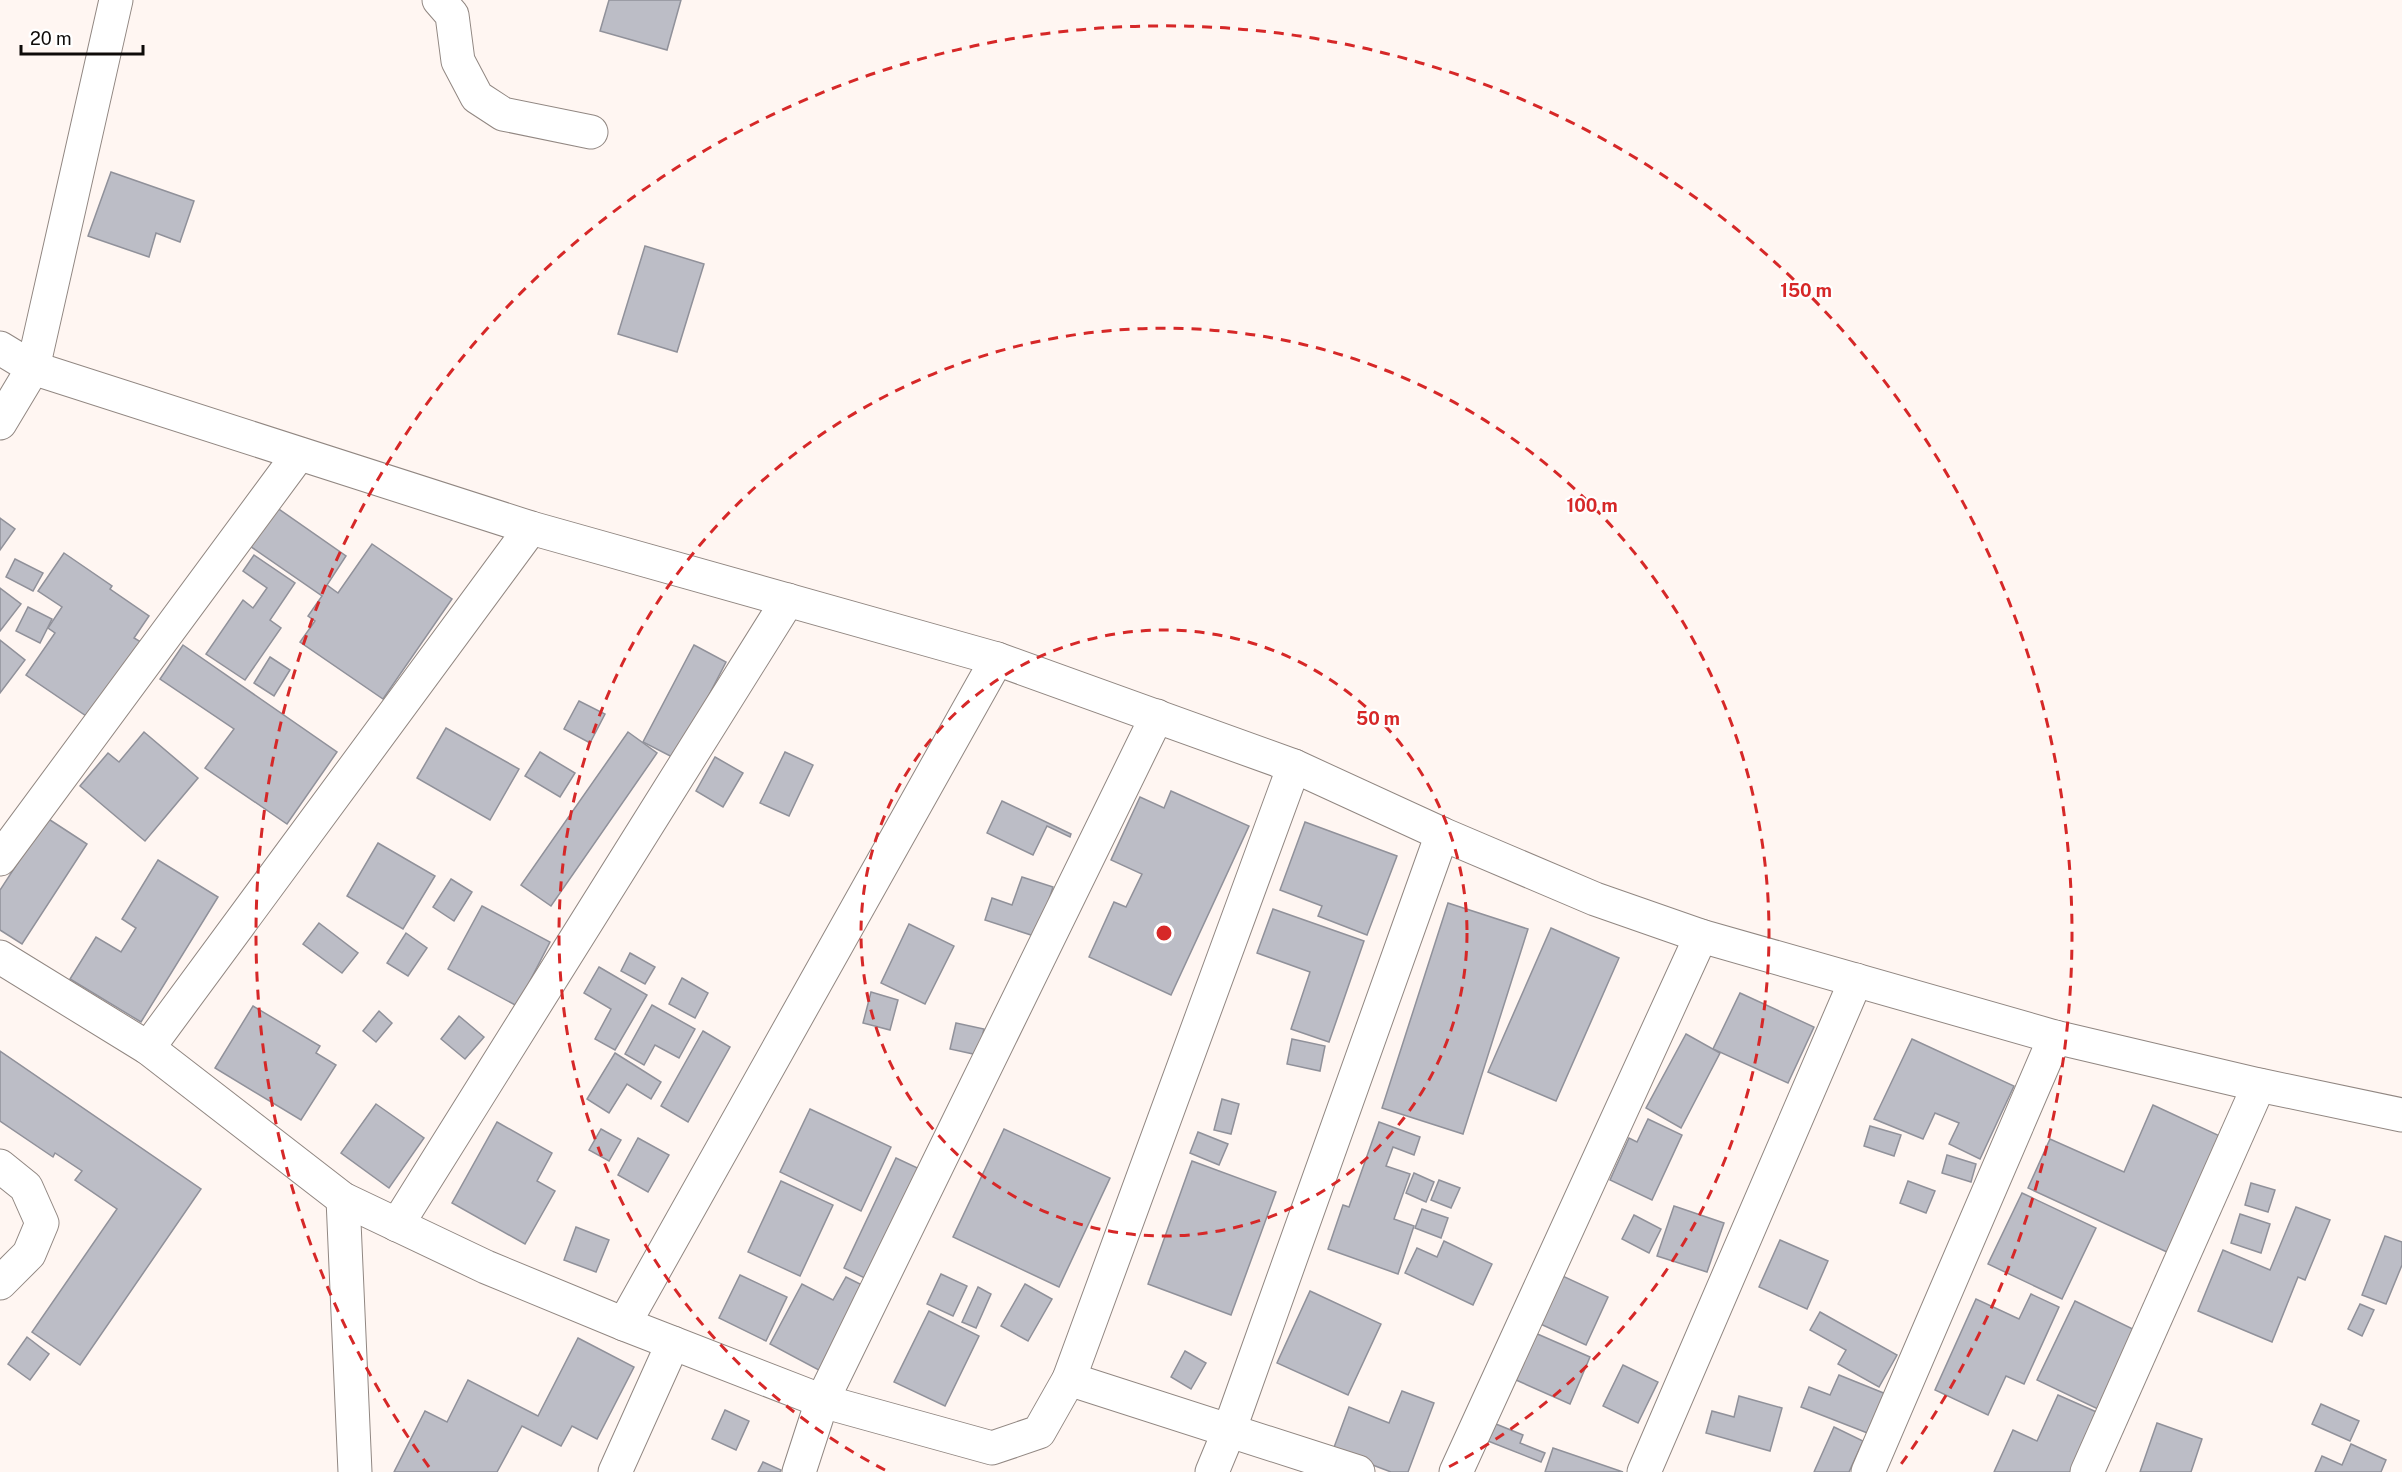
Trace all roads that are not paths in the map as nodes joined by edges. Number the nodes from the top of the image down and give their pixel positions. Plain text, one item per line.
1 (116, 0) edge
2 (439, 0) edge
3 (591, 132) dead end
4 (0, 348) edge
5 (33, 368) junction
6 (0, 423) edge
7 (299, 454) junction
8 (531, 528) junction
9 (788, 600) junction
10 (997, 658) junction
11 (1156, 716) junction
12 (1294, 766) junction
13 (1442, 834) junction
14 (0, 859) edge
15 (1701, 936) junction
16 (0, 957) edge
17 (1856, 980) junction
18 (2055, 1037) junction
19 (148, 1048) junction
20 (2259, 1085) junction
21 (2402, 1115) edge
22 (0, 1166) edge
23 (343, 1199) junction
24 (397, 1225) junction
25 (0, 1283) edge
26 (624, 1324) junction
27 (673, 1343) junction
28 (1069, 1379) junction
29 (822, 1401) junction
30 (1229, 1431) junction
31 (355, 1472) edge
32 (615, 1472) edge
33 (799, 1472) edge
34 (1212, 1472) edge
35 (1358, 1472) edge
36 (1456, 1472) edge
37 (1644, 1472) edge
38 (1868, 1472) edge
39 (2087, 1472) edge

1 - 5 street
2 - 3 street
4 - 5 street
5 - 6 street
5 - 7 street
7 - 8 street
7 - 14 street
8 - 9 street
8 - 19 street
9 - 10 street
9 - 24 street
10 - 11 street
10 - 26 street
11 - 12 street
11 - 29 street
12 - 13 street
12 - 28 street
13 - 15 street
13 - 30 street
15 - 17 street
15 - 36 street
16 - 19 street
17 - 18 street
17 - 37 street
18 - 20 street
18 - 38 street
19 - 23 street
20 - 21 street
20 - 39 street
22 - 25 street
23 - 24 street
23 - 31 street
24 - 26 street
26 - 27 street
27 - 29 street
27 - 32 street
28 - 29 street
28 - 30 street
29 - 33 street
30 - 34 street
30 - 35 street

